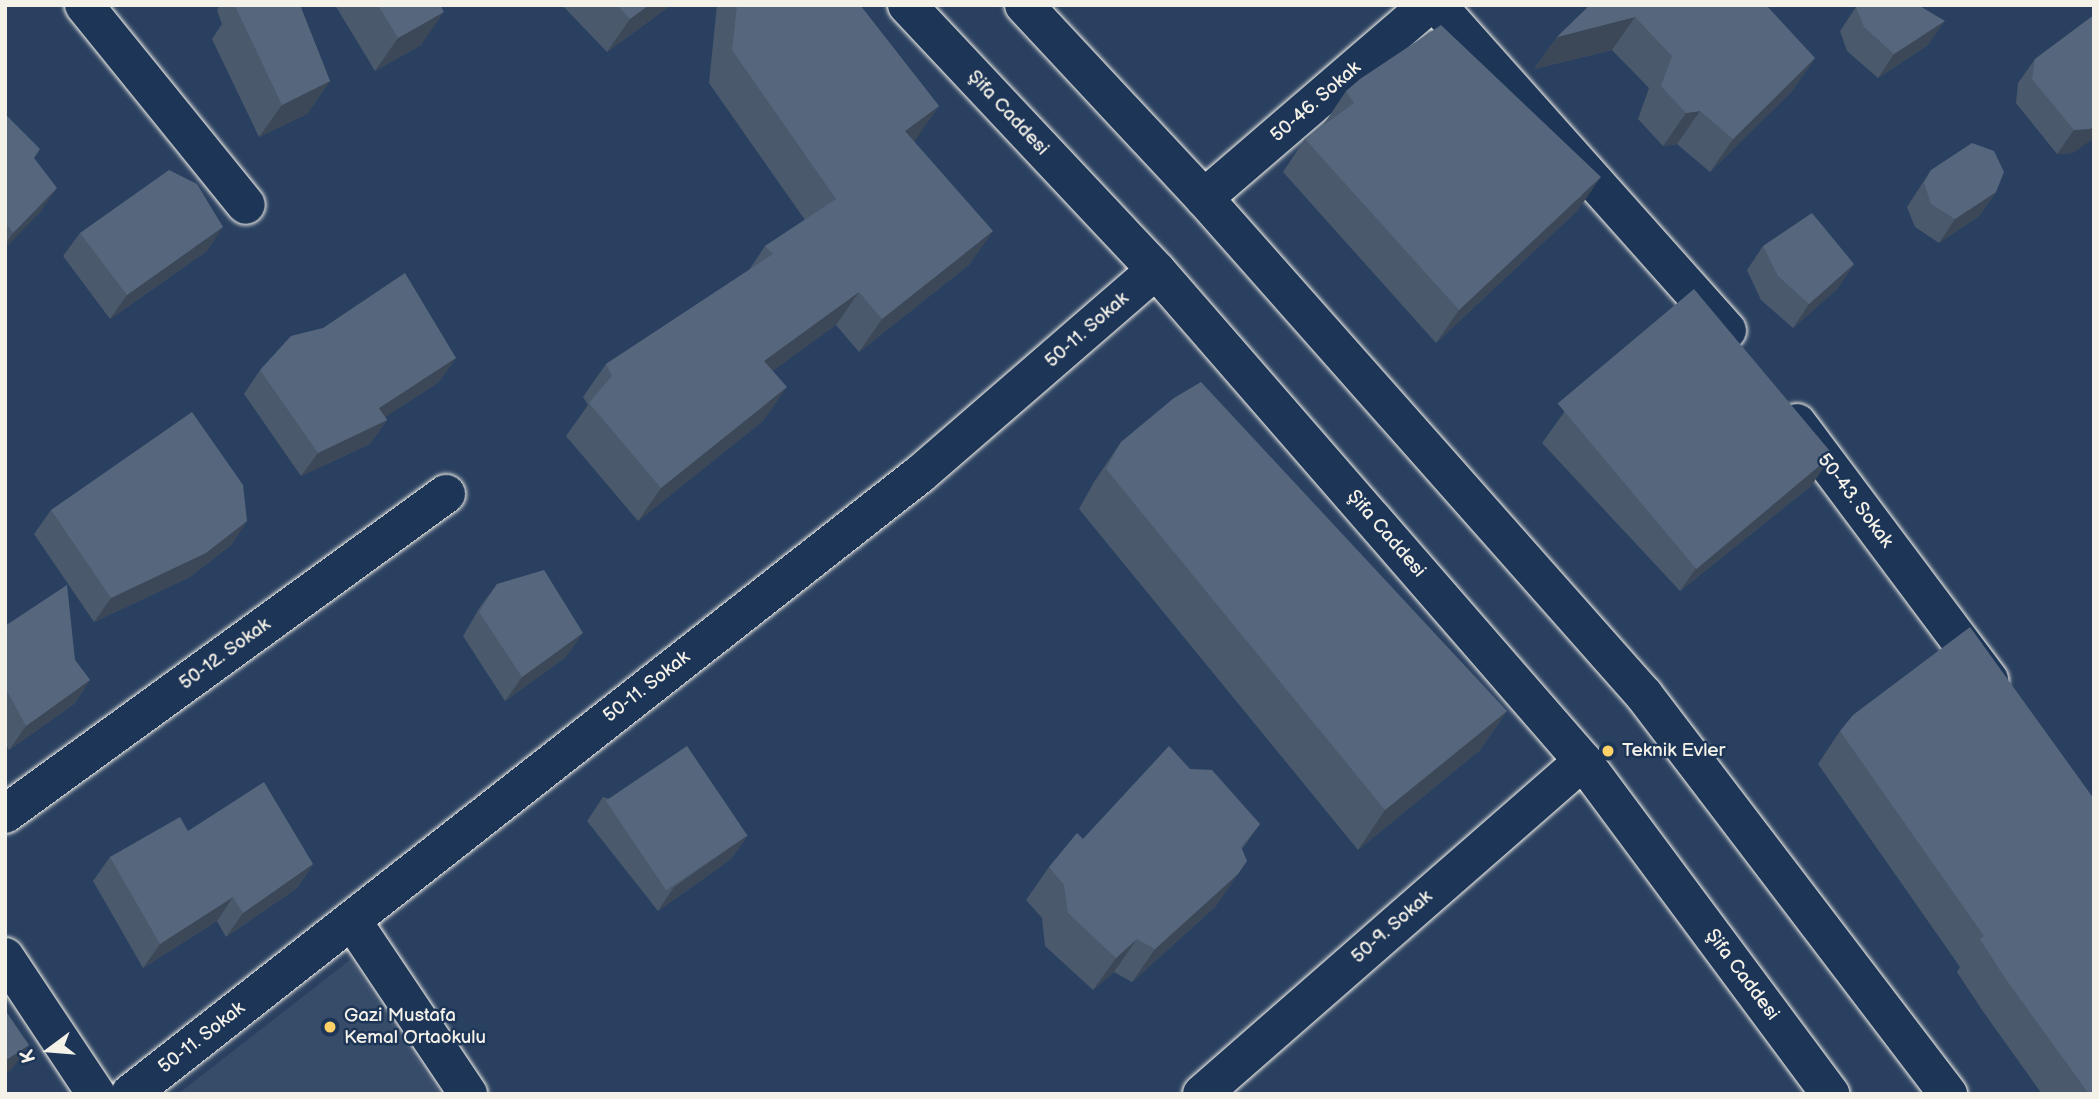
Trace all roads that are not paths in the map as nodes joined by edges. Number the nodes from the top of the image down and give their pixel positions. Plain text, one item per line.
1 (84, 5) edge
2 (906, 5) edge
3 (1024, 5) edge
4 (1428, 5) edge
5 (1437, 5) edge
6 (1205, 198) junction
7 (246, 205) dead end
8 (1156, 270) junction
9 (1750, 361) edge
10 (1775, 395) edge
11 (446, 494) dead end
12 (2010, 707) edge
13 (1583, 761) junction
14 (5, 814) edge
15 (353, 922) junction
16 (5, 957) edge
17 (96, 1094) edge
18 (130, 1094) edge
19 (468, 1094) edge
20 (1202, 1094) edge
21 (1830, 1094) edge
22 (1948, 1094) edge

1 - 7 street
2 - 8 street, Şifa Caddesi
3 - 6 street
4 - 6 street, 50-46. Sokak
5 - 9 street
6 - 22 street
8 - 13 street, Şifa Caddesi
8 - 15 street, 50-11. Sokak
10 - 12 street, 50-43. Sokak
11 - 14 street, 50-12. Sokak
13 - 20 street, 50-9. Sokak
13 - 21 street, Şifa Caddesi
15 - 18 street, 50-11. Sokak
15 - 19 street
16 - 17 street

